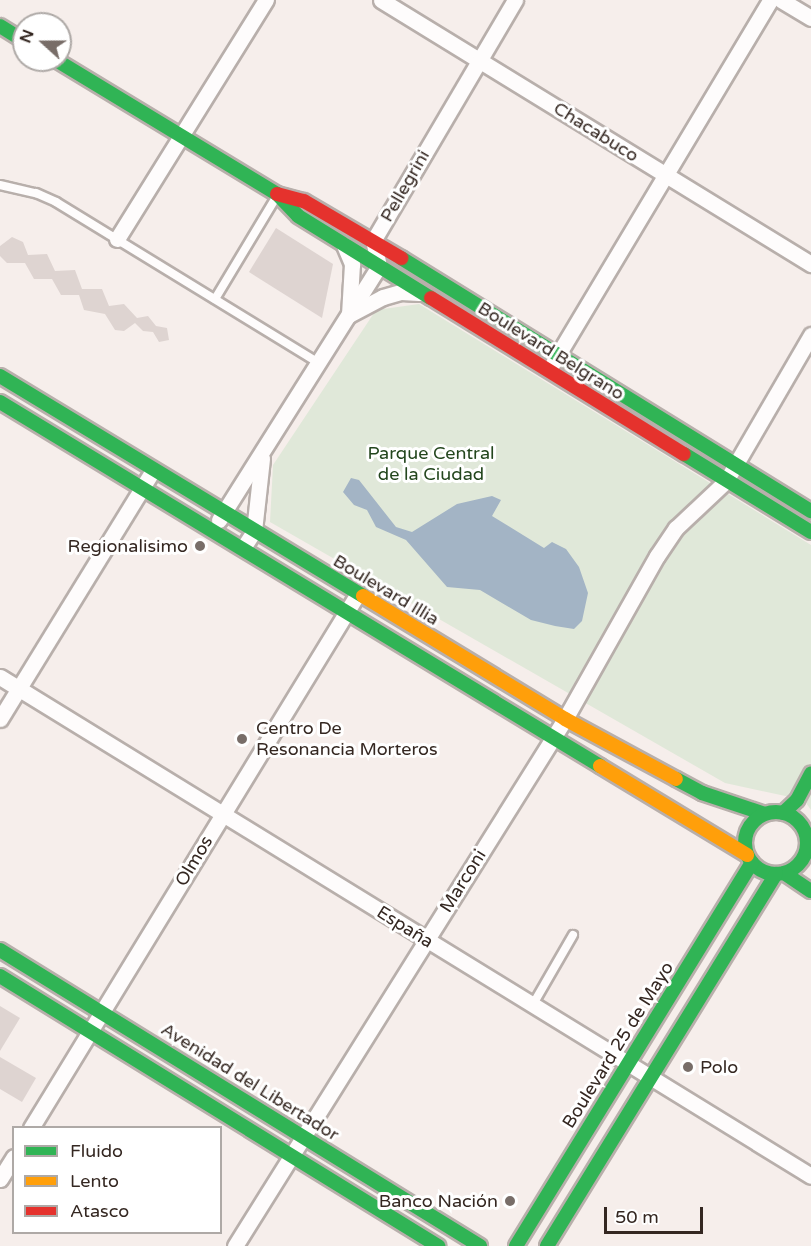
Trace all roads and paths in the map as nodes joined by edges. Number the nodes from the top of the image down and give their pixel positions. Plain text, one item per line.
1 (266, 0) edge
2 (381, 0) edge
3 (515, 0) edge
4 (770, 0) edge
5 (782, 0) edge
6 (811, 18) edge
7 (479, 60) junction
8 (72, 70) edge
9 (183, 138) junction
10 (664, 174) junction
11 (0, 185) edge
12 (277, 194) junction
13 (117, 239) junction
14 (373, 241) junction
15 (344, 245) junction
16 (811, 264) edge
17 (379, 266) junction
18 (424, 294) junction
19 (215, 299) junction
20 (349, 315) junction
21 (811, 335) edge
22 (558, 356) junction
23 (316, 368) junction
24 (548, 371) junction
25 (0, 376) edge
26 (0, 402) edge
27 (262, 452) junction
28 (736, 464) junction
29 (153, 470) junction
30 (726, 481) junction
31 (142, 488) junction
32 (811, 511) edge
33 (224, 513) junction
34 (213, 530) junction
35 (254, 531) junction
36 (811, 532) edge
37 (243, 548) junction
38 (357, 595) junction
39 (346, 612) junction
40 (0, 677) edge
41 (19, 688) junction
42 (0, 719) edge
43 (565, 719) junction
44 (554, 736) junction
45 (811, 774) edge
46 (811, 799) edge
47 (783, 813) junction
48 (223, 814) junction
49 (765, 814) junction
50 (803, 829) junction
51 (808, 852) edge
52 (749, 859) junction
53 (780, 874) junction
54 (811, 891) edge
55 (573, 935) dead end
56 (426, 940) junction
57 (0, 950) edge
58 (0, 976) edge
59 (532, 1006) junction
60 (102, 1012) junction
61 (90, 1032) junction
62 (627, 1064) junction
63 (650, 1078) junction
64 (32, 1126) edge
65 (303, 1136) junction
66 (291, 1155) junction
67 (12, 1159) edge
68 (811, 1176) edge
69 (0, 1179) edge
70 (235, 1246) edge
71 (438, 1246) edge
72 (480, 1246) edge
73 (516, 1246) edge
74 (547, 1246) edge

1 - 9 street
2 - 7 street, Chacabuco
3 - 7 street, Pellegrini
4 - 10 street
5 - 6 street
7 - 10 street, Chacabuco
7 - 14 street, Pellegrini
8 - 9 street, Boulevard Belgrano
9 - 12 street, Boulevard Belgrano
9 - 13 street
10 - 16 street, Chacabuco
10 - 22 street
11 - 13 lane
12 - 14 street, Boulevard Belgrano
12 - 15 street, Boulevard Belgrano
12 - 19 lane
13 - 19 lane
14 - 17 street, Pellegrini
14 - 22 street, Boulevard Belgrano
15 - 17 street, Boulevard Belgrano
15 - 20 street
17 - 18 street, Boulevard Belgrano
17 - 20 street
18 - 20 street
18 - 24 street, Boulevard Belgrano
19 - 23 lane
20 - 23 street
21 - 28 street, Marconi
22 - 24 street
22 - 28 street, Boulevard Belgrano
23 - 27 street
24 - 30 street, Boulevard Belgrano
25 - 29 street, Boulevard Illia
26 - 31 street
27 - 33 street
27 - 35 street
28 - 30 street, Marconi
28 - 32 street, Boulevard Belgrano
29 - 31 street
29 - 33 street, Boulevard Illia
30 - 36 street, Boulevard Belgrano
30 - 43 street, Marconi
31 - 34 street
31 - 41 street
33 - 34 street
33 - 35 street, Boulevard Illia
34 - 37 street
35 - 37 street
35 - 38 street, Boulevard Illia
37 - 39 street
38 - 39 street, Olmos
38 - 43 street, Boulevard Illia
39 - 44 street
39 - 48 street, Olmos
40 - 41 street, España
41 - 42 street
41 - 48 street, España
43 - 44 street, Marconi
43 - 49 street, Boulevard Illia
44 - 52 street
44 - 56 street, Marconi
45 - 47 street
46 - 50 street
47 - 49 street
47 - 50 street
48 - 56 street, España
48 - 60 street, Olmos
49 - 52 street, Boulevard 25 de Mayo
50 - 51 street
51 - 53 street
52 - 53 street
52 - 62 street, Boulevard 25 de Mayo
53 - 54 street
53 - 63 street
55 - 59 lane
56 - 59 street, España
56 - 65 street, Marconi
57 - 60 street, Avenidad del Libertador
58 - 61 street
59 - 62 street, España
60 - 61 street, Olmos
60 - 65 street, Avenidad del Libertador
61 - 64 street, Olmos
61 - 66 street
62 - 63 street, España
62 - 73 street, Boulevard 25 de Mayo
63 - 68 street, España
63 - 74 street
65 - 66 street, Marconi
65 - 72 street, Avenidad del Libertador
66 - 70 street, Marconi
66 - 71 street
67 - 69 street

